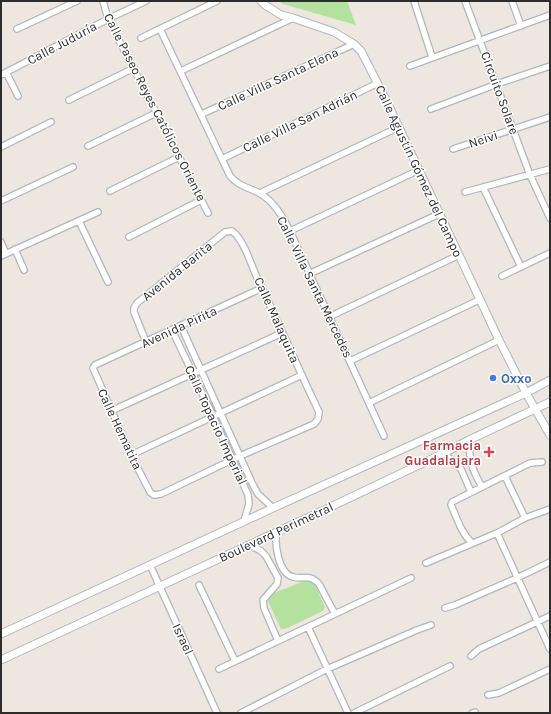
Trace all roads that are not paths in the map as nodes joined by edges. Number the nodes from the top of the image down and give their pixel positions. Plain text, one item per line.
1 (77, 1) edge
2 (103, 1) edge
3 (146, 1) edge
4 (217, 1) edge
5 (261, 1) edge
6 (414, 1) edge
7 (465, 1) edge
8 (512, 1) edge
9 (550, 15) edge
10 (293, 18) junction
11 (108, 19) junction
12 (520, 26) junction
13 (160, 28) junction
14 (17, 29) dead end
15 (141, 38) dead end
16 (480, 40) junction
17 (354, 44) junction
18 (432, 57) junction
19 (410, 66) dead end
20 (550, 66) edge
21 (134, 68) junction
22 (181, 70) junction
23 (4, 73) edge
24 (378, 83) junction
25 (497, 84) junction
26 (18, 96) dead end
27 (69, 100) dead end
28 (431, 109) dead end
29 (156, 113) junction
30 (202, 114) junction
31 (550, 117) edge
32 (51, 122) dead end
33 (399, 126) junction
34 (513, 130) junction
35 (1, 146) edge
36 (88, 146) dead end
37 (452, 149) dead end
38 (179, 157) junction
39 (222, 159) junction
40 (73, 167) dead end
41 (550, 169) edge
42 (419, 170) junction
43 (530, 175) junction
44 (483, 187) junction
45 (110, 191) dead end
46 (466, 192) dead end
47 (260, 193) junction
48 (201, 200) junction
49 (1, 201) edge
50 (98, 212) dead end
51 (208, 213) dead end
52 (439, 214) junction
53 (550, 218) edge
54 (79, 221) junction
55 (232, 231) joint
56 (290, 231) junction
57 (129, 237) dead end
58 (1, 242) edge
59 (15, 249) junction
60 (550, 253) edge
61 (3, 255) edge
62 (459, 255) junction
63 (521, 266) junction
64 (24, 270) dead end
65 (309, 274) junction
66 (502, 276) dead end
67 (108, 282) dead end
68 (262, 288) junction
69 (479, 300) junction
70 (329, 317) junction
71 (181, 326) junction
72 (172, 330) junction
73 (282, 333) junction
74 (499, 340) junction
75 (146, 342) junction
76 (350, 361) junction
77 (95, 365) joint
78 (201, 371) junction
79 (193, 375) junction
80 (302, 375) junction
81 (550, 380) edge
82 (526, 393) junction
83 (550, 402) edge
84 (369, 403) junction
85 (535, 409) junction
86 (111, 411) junction
87 (220, 412) junction
88 (213, 416) junction
89 (550, 435) edge
90 (384, 436) dead end
91 (469, 440) junction
92 (444, 454) junction
93 (131, 455) junction
94 (240, 456) junction
95 (232, 460) junction
96 (542, 462) dead end
97 (472, 468) junction
98 (463, 473) junction
99 (505, 476) junction
100 (249, 477) junction
101 (242, 481) junction
102 (482, 487) junction
103 (256, 491) junction
104 (471, 492) junction
105 (248, 495) junction
106 (273, 508) junction
107 (550, 509) edge
108 (525, 518) junction
109 (244, 521) junction
110 (276, 532) junction
111 (497, 533) junction
112 (472, 543) junction
113 (250, 545) junction
114 (281, 562) junction
115 (550, 562) edge
116 (426, 563) dead end
117 (150, 565) junction
118 (272, 566) junction
119 (412, 578) dead end
120 (517, 578) junction
121 (199, 585) dead end
122 (158, 586) junction
123 (445, 608) dead end
124 (335, 614) junction
125 (550, 616) edge
126 (538, 622) junction
127 (431, 625) dead end
128 (308, 627) junction
129 (1, 634) edge
130 (278, 641) junction
131 (550, 649) edge
132 (471, 656) dead end
133 (1, 660) edge
134 (235, 661) junction
135 (450, 666) dead end
136 (218, 669) dead end
137 (327, 669) junction
138 (550, 670) edge
139 (488, 695) dead end
140 (217, 713) edge
141 (241, 713) edge
142 (348, 713) edge
143 (354, 713) edge

1 - 14 street
2 - 11 street, Calle Paseo Reyes Católicos Oriente
3 - 11 street, Calle Juduría
4 - 13 street
5 - 10 street, Calle Agustín Gómez del Campo
6 - 18 street
7 - 16 street
8 - 12 street
9 - 12 street, Circuito Solare
10 - 17 street, Calle Agustín Gómez del Campo
10 - 22 street
11 - 21 street, Calle Paseo Reyes Católicos Oriente
11 - 23 street, Calle Juduría
12 - 16 street, Circuito Solare
13 - 15 street
13 - 22 street, Calle Villa Santa Mercedes
16 - 18 street
16 - 25 street, Circuito Solare
17 - 24 street, Calle Agustín Gómez del Campo
17 - 30 street, Calle Villa Santa Elena
18 - 19 street
20 - 25 street
21 - 27 street
21 - 29 street, Calle Paseo Reyes Católicos Oriente
22 - 30 street, Calle Villa Santa Mercedes
23 - 26 street
24 - 33 street, Calle Agustín Gómez del Campo
24 - 39 street, Calle Villa San Adrián
25 - 28 street
25 - 34 street, Circuito Solare
29 - 36 street
29 - 38 street, Calle Paseo Reyes Católicos Oriente
30 - 39 street, Calle Villa Santa Mercedes
31 - 34 street, Neivi
32 - 35 street
33 - 42 street, Calle Agustín Gómez del Campo
33 - 47 street
34 - 37 street, Neivi
34 - 43 street, Circuito Solare
38 - 45 street
38 - 48 street, Calle Paseo Reyes Católicos Oriente
39 - 47 street, Calle Villa Santa Mercedes
40 - 49 street
41 - 43 street
42 - 52 street, Calle Agustín Gómez del Campo
42 - 56 street
43 - 44 street
43 - 53 street, Circuito Solare
44 - 46 street
44 - 63 street
47 - 56 street, Calle Villa Santa Mercedes
48 - 51 street, Calle Paseo Reyes Católicos Oriente
48 - 57 street
50 - 54 street
52 - 62 street, Calle Agustín Gómez del Campo
52 - 65 street
54 - 59 street
54 - 67 street
55 - 68 street, Calle Malaquita
55 - 75 street, Avenida Barita
56 - 65 street, Calle Villa Santa Mercedes
58 - 61 street
59 - 61 street
59 - 64 street
60 - 63 street
62 - 69 street, Calle Agustín Gómez del Campo
62 - 70 street
63 - 66 street
65 - 70 street, Calle Villa Santa Mercedes
68 - 71 street, Avenida Pirita
68 - 73 street, Calle Malaquita
69 - 74 street, Calle Agustín Gómez del Campo
69 - 76 street
70 - 76 street, Calle Villa Santa Mercedes
71 - 72 street, Avenida Pirita
71 - 78 street, Calle Topacio Imperial
72 - 75 street, Avenida Pirita
72 - 79 street, Calle Topacio Imperial
73 - 78 street
73 - 80 street, Calle Malaquita
74 - 82 street, Calle Agustín Gómez del Campo
74 - 84 street
75 - 77 street, Avenida Pirita
76 - 84 street, Calle Villa Santa Mercedes
77 - 86 street, Calle Hematita
78 - 79 street
78 - 87 street, Calle Topacio Imperial
79 - 86 street
79 - 88 street, Calle Topacio Imperial
80 - 87 street
80 - 94 street, Calle Malaquita
81 - 82 street, Boulevard Perimetral
82 - 85 street, Calle Agustín Gómez del Campo
82 - 106 street, Boulevard Perimetral
83 - 85 street, Boulevard Perimetral
84 - 90 street, Calle Villa Santa Mercedes
85 - 89 street, Calle Agustín Gómez del Campo
85 - 91 street, Boulevard Perimetral
86 - 93 street, Calle Hematita
87 - 88 street
87 - 94 street, Calle Topacio Imperial
88 - 93 street
88 - 95 street, Calle Topacio Imperial
91 - 92 street, Boulevard Perimetral
91 - 97 street
92 - 98 street
92 - 110 street, Boulevard Perimetral
93 - 95 street, Calle Hematita
94 - 95 street
94 - 100 street, Calle Topacio Imperial
95 - 101 street, Calle Topacio Imperial
96 - 99 street
97 - 98 street
97 - 102 street
98 - 104 street
99 - 102 street
99 - 108 street
100 - 101 street
100 - 103 street, Calle Topacio Imperial
101 - 105 street, Calle Topacio Imperial
102 - 104 street
103 - 105 street
103 - 106 street, Calle Topacio Imperial
104 - 112 street
105 - 109 street, Calle Topacio Imperial
106 - 109 street, Boulevard Perimetral
107 - 108 street
108 - 111 street
109 - 117 street, Boulevard Perimetral
110 - 113 street, Boulevard Perimetral
110 - 114 street
111 - 112 street
111 - 120 street
112 - 116 street
113 - 118 street
113 - 122 street, Boulevard Perimetral
114 - 118 street
114 - 124 street
115 - 120 street
117 - 122 street, Israel
117 - 129 street, Boulevard Perimetral
118 - 130 street
119 - 124 street
120 - 123 street
120 - 126 street
121 - 134 street
122 - 133 street, Boulevard Perimetral
122 - 140 street, Israel
124 - 128 street
125 - 126 street
126 - 131 street
126 - 132 street
127 - 137 street
128 - 130 street
128 - 137 street
130 - 134 street
134 - 136 street
135 - 143 street
137 - 141 street
137 - 142 street
138 - 139 street

